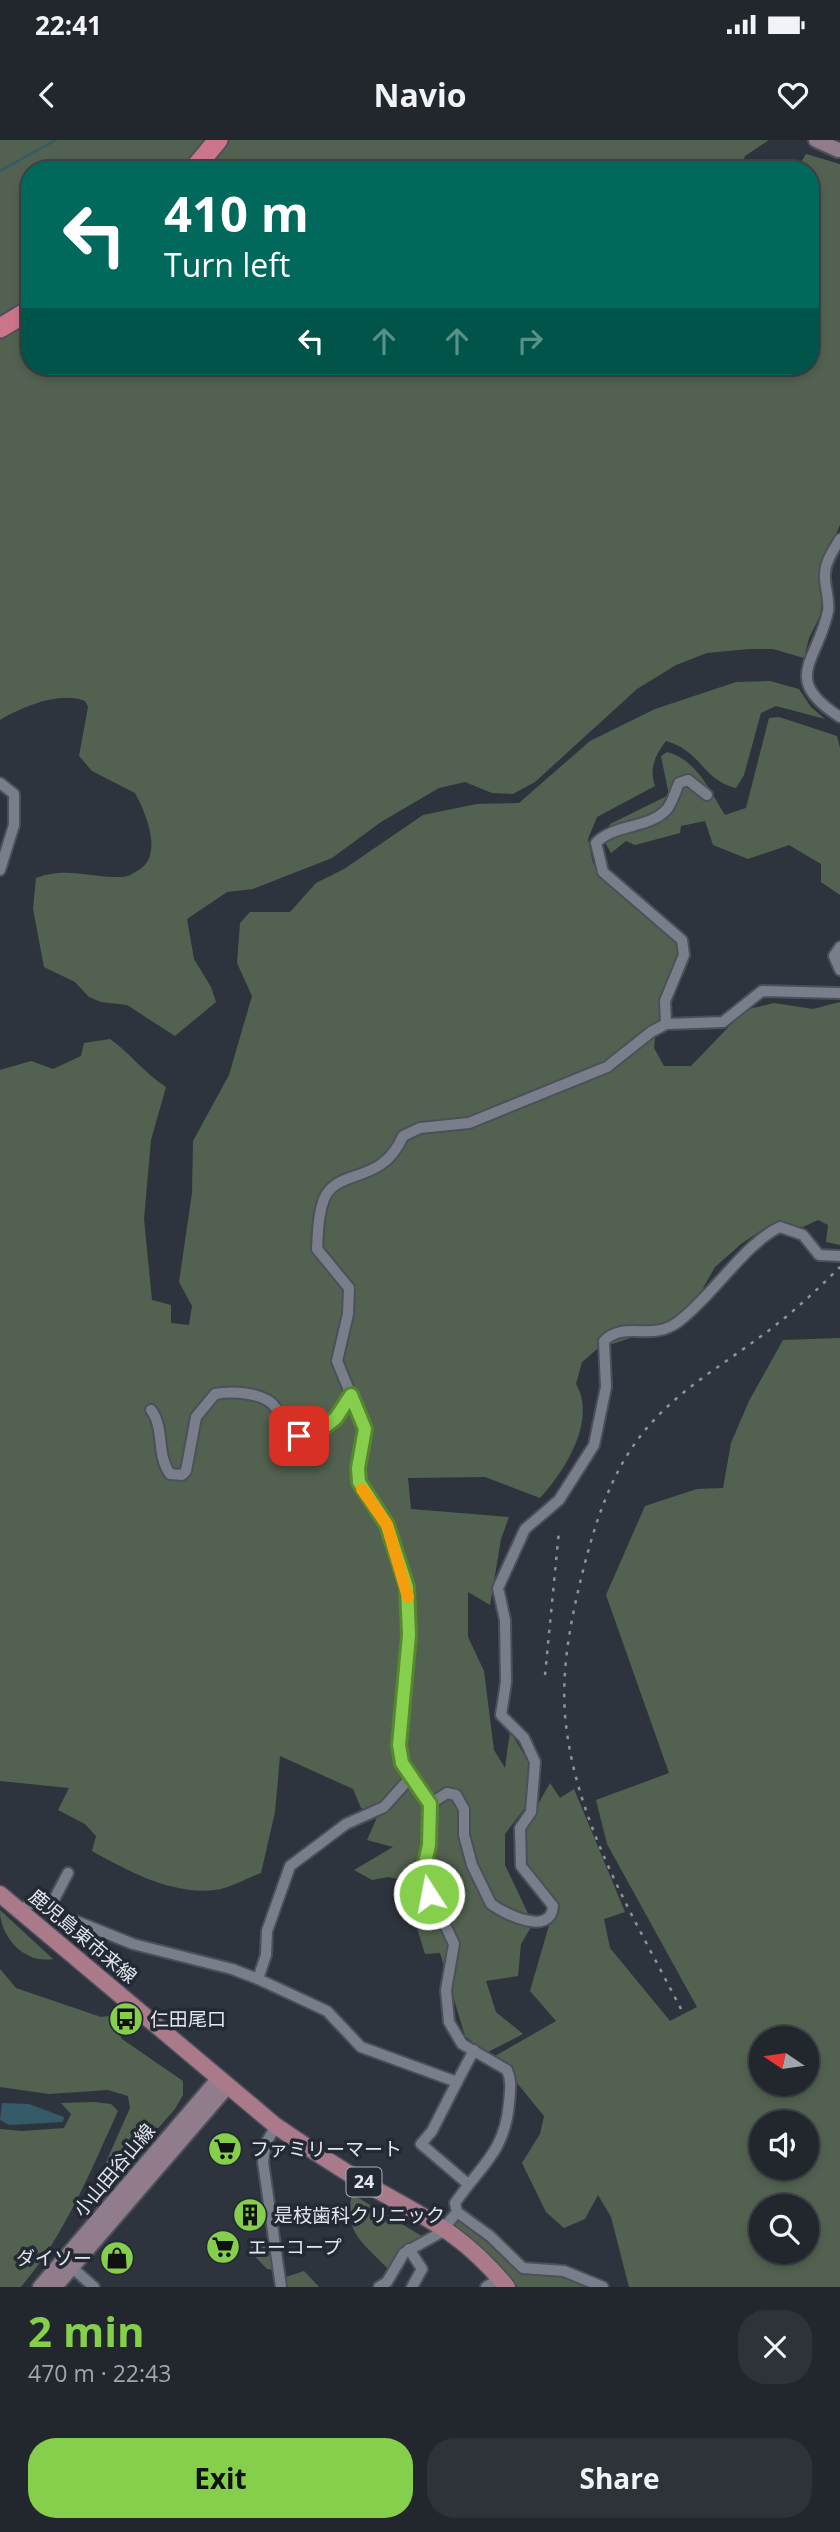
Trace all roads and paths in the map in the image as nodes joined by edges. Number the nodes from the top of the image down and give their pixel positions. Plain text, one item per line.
1 (218, 140) edge
2 (816, 140) edge
3 (839, 150) edge
4 (200, 161) edge
5 (21, 315) edge
6 (0, 328) edge
7 (840, 539) edge
8 (840, 717) edge
9 (0, 783) edge
10 (707, 795) dead end
11 (0, 870) edge
12 (840, 947) edge
13 (840, 970) edge
14 (840, 993) edge
15 (666, 1024) junction
16 (840, 1256) edge
17 (351, 1395) junction
18 (151, 1410) dead end
19 (410, 1778) junction
20 (430, 1804) junction
21 (68, 1873) dead end
22 (0, 1894) edge
23 (21, 1911) junction
24 (48, 1911) junction
25 (258, 1979) junction
26 (474, 2050) junction
27 (224, 2082) junction
28 (457, 2082) junction
29 (276, 2126) junction
30 (468, 2184) junction
31 (457, 2212) junction
32 (445, 2226) junction
33 (409, 2249) junction
34 (68, 2263) junction
35 (497, 2285) edge
36 (40, 2287) edge
37 (55, 2287) edge
38 (94, 2287) edge
39 (281, 2287) edge
40 (379, 2287) edge
41 (412, 2287) edge
42 (603, 2287) edge

1 - 4 highway
2 - 3 main road
5 - 6 highway
7 - 8 street
9 - 11 street
10 - 15 street
12 - 13 street
14 - 15 street
15 - 17 street
16 - 20 street
17 - 18 street
17 - 19 street
19 - 20 street
19 - 25 street
20 - 26 street
21 - 24 street
22 - 23 main road, 鹿児島東市来線 / 24
23 - 24 street
23 - 27 main road, 鹿児島東市来線 / 24
24 - 25 street
25 - 28 street
26 - 28 street
26 - 30 street
27 - 29 main road, 鹿児島東市来線 / 24
27 - 34 main road, 小山田谷山線
28 - 30 street
29 - 32 main road, 鹿児島東市来線 / 24
29 - 39 street
30 - 31 street
31 - 32 street
31 - 42 street
32 - 33 street
32 - 35 main road, 鹿児島東市来線 / 24
33 - 40 street
33 - 41 street
34 - 36 main road, 小山田谷山線
34 - 37 main road, 小山田谷山線
34 - 38 street

